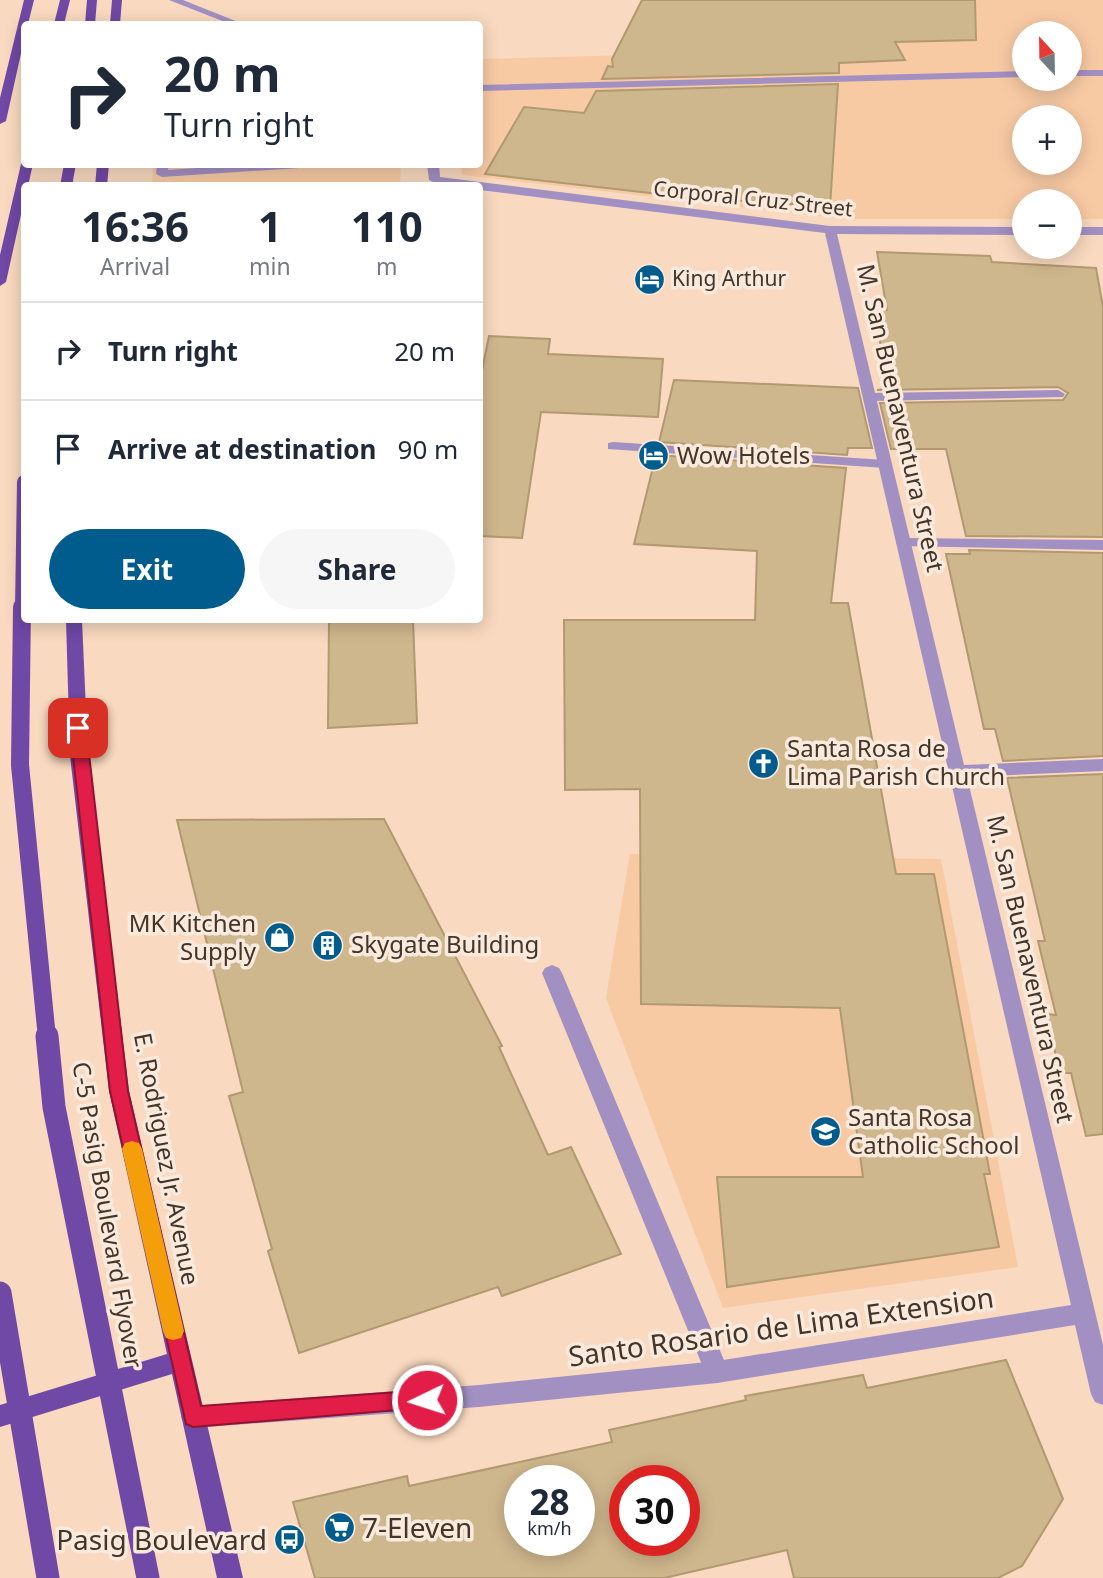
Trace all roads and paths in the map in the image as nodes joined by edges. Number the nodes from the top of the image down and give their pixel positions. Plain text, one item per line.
1 (29, 0) edge
2 (65, 0) edge
3 (92, 0) edge
4 (117, 0) edge
5 (179, 1) edge
6 (22, 21) edge
7 (60, 21) edge
8 (90, 21) edge
9 (115, 21) edge
10 (230, 21) edge
11 (21, 25) edge
12 (6, 71) edge
13 (1082, 73) edge
14 (1103, 73) edge
15 (1012, 74) edge
16 (483, 88) edge
17 (0, 121) edge
18 (163, 168) edge
19 (254, 168) edge
20 (483, 187) edge
21 (21, 190) edge
22 (830, 230) junction
23 (1012, 231) edge
24 (1082, 231) edge
25 (1103, 231) edge
26 (0, 282) edge
27 (1058, 394) dead end
28 (870, 397) junction
29 (612, 446) dead end
30 (885, 464) junction
31 (904, 543) junction
32 (1103, 545) edge
33 (22, 623) edge
34 (74, 623) edge
35 (1103, 765) edge
36 (957, 771) junction
37 (552, 973) dead end
38 (0, 1293) edge
39 (1083, 1313) junction
40 (180, 1361) junction
41 (717, 1372) junction
42 (1103, 1394) edge
43 (0, 1416) edge
44 (193, 1417) junction
45 (48, 1578) edge
46 (148, 1578) edge
47 (230, 1578) edge

1 - 6 main road
2 - 7 main road
3 - 8 main road
4 - 9 main road
5 - 10 street
11 - 12 main road
12 - 17 main road
13 - 14 street
15 - 16 street
18 - 19 street
20 - 22 street, Corporal Cruz Street
21 - 26 main road
22 - 23 street, Corporal Cruz Street
22 - 28 street, M. San Buenaventura Street
24 - 25 street
27 - 28 street
28 - 30 street, M. San Buenaventura Street
29 - 30 street
30 - 31 street, M. San Buenaventura Street
31 - 32 street
31 - 36 street, M. San Buenaventura Street
33 - 46 main road, C-5 Pasig Boulevard Flyover, bridge
34 - 40 main road, E. Rodriguez Jr. Avenue
35 - 36 street
36 - 39 street, M. San Buenaventura Street
37 - 41 street
38 - 45 main road, bridge
39 - 41 street, Santo Rosario de Lima Extension
39 - 42 street, M. San Buenaventura Street
40 - 43 main road
40 - 44 main road, E. Rodriguez Jr. Avenue
41 - 44 street, Santo Rosario de Lima Extension
44 - 47 main road, E. Rodriguez Jr. Avenue

